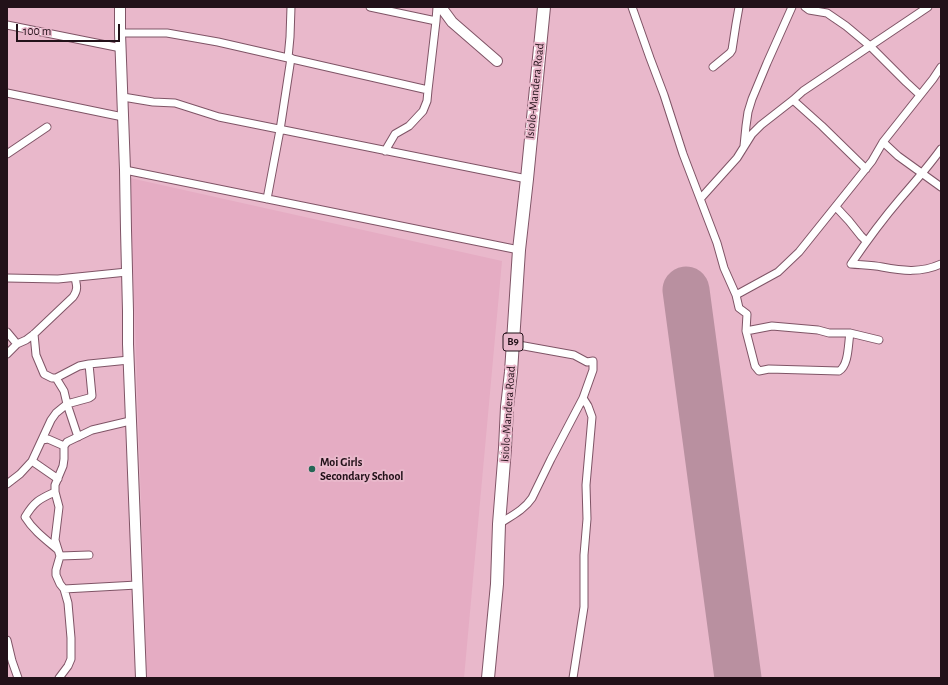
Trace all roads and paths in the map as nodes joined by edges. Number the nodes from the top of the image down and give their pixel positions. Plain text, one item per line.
1 (120, 7) edge
2 (291, 7) edge
3 (370, 7) edge
4 (437, 7) edge
5 (441, 7) edge
6 (544, 7) edge
7 (632, 7) edge
8 (740, 7) edge
9 (792, 7) edge
10 (805, 7) edge
11 (928, 7) edge
12 (436, 22) junction
13 (7, 25) edge
14 (120, 33) junction
15 (870, 46) junction
16 (120, 48) junction
17 (290, 58) junction
18 (497, 60) dead end
19 (713, 67) dead end
20 (941, 67) edge
21 (428, 90) junction
22 (7, 93) edge
23 (920, 94) junction
24 (123, 97) junction
25 (792, 100) junction
26 (123, 117) junction
27 (47, 127) dead end
28 (280, 130) junction
29 (883, 142) junction
30 (744, 148) junction
31 (941, 149) edge
32 (385, 151) junction
33 (7, 154) edge
34 (866, 168) junction
35 (125, 170) junction
36 (922, 173) junction
37 (527, 179) junction
38 (941, 187) edge
39 (700, 198) junction
40 (267, 199) junction
41 (836, 207) junction
42 (866, 241) junction
43 (519, 250) junction
44 (941, 264) edge
45 (932, 268) junction
46 (941, 269) edge
47 (127, 272) junction
48 (7, 278) edge
49 (75, 278) junction
50 (736, 295) junction
51 (746, 331) junction
52 (7, 332) edge
53 (850, 333) junction
54 (34, 334) junction
55 (878, 340) dead end
56 (17, 344) junction
57 (512, 344) junction
58 (7, 354) edge
59 (129, 360) junction
60 (89, 364) junction
61 (56, 378) junction
62 (583, 398) junction
63 (67, 404) junction
64 (130, 421) junction
65 (78, 437) junction
66 (42, 440) junction
67 (64, 446) junction
68 (32, 461) junction
69 (58, 479) junction
70 (7, 484) edge
71 (55, 492) junction
72 (499, 524) junction
73 (59, 553) junction
74 (89, 555) dead end
75 (137, 585) junction
76 (64, 589) junction
77 (7, 640) edge
78 (18, 678) edge
79 (59, 678) edge
80 (141, 678) edge
81 (488, 678) edge
82 (573, 678) edge

1 - 14 main road
2 - 17 street
3 - 12 street
4 - 12 street
5 - 18 main road
6 - 37 highway, Isiolo-Mandera Road / B9
7 - 39 street
8 - 19 street
9 - 30 street
10 - 15 street
11 - 15 street
12 - 21 street
13 - 16 street
14 - 16 main road
14 - 17 street
15 - 23 street
15 - 25 street
16 - 24 main road
17 - 21 street
17 - 28 street
20 - 23 street
21 - 32 street
22 - 26 street
23 - 29 street
24 - 26 main road
24 - 28 street
25 - 30 street
25 - 34 street
26 - 35 main road
27 - 33 street
28 - 32 street
28 - 40 street
29 - 34 street
29 - 36 street
30 - 39 street
31 - 36 street
32 - 37 street
34 - 41 street
35 - 40 street
35 - 47 main road
36 - 38 street
36 - 42 street
37 - 43 highway, Isiolo-Mandera Road / B9
39 - 50 street
40 - 43 street
41 - 42 street
41 - 50 street
42 - 45 street
43 - 57 highway, Isiolo-Mandera Road / B9
44 - 45 street
45 - 46 street
47 - 49 street
47 - 59 main road
48 - 49 street
49 - 54 street
50 - 51 street
51 - 53 street
51 - 53 street
52 - 56 street
53 - 55 street
54 - 56 street
54 - 61 street
56 - 58 street
57 - 62 street
57 - 72 highway, Isiolo-Mandera Road / B9
59 - 60 street
59 - 64 main road
60 - 61 street
60 - 63 street
61 - 63 street
62 - 72 street
62 - 82 street
63 - 65 street
63 - 66 street
64 - 65 street
64 - 75 main road
65 - 67 street
66 - 67 street
66 - 68 street
67 - 69 street
68 - 69 street
68 - 70 street
69 - 71 street
71 - 73 street
71 - 73 street
72 - 81 highway, Isiolo-Mandera Road / B9
73 - 74 street
73 - 76 street
75 - 76 street
75 - 80 main road
76 - 79 street
77 - 78 street

